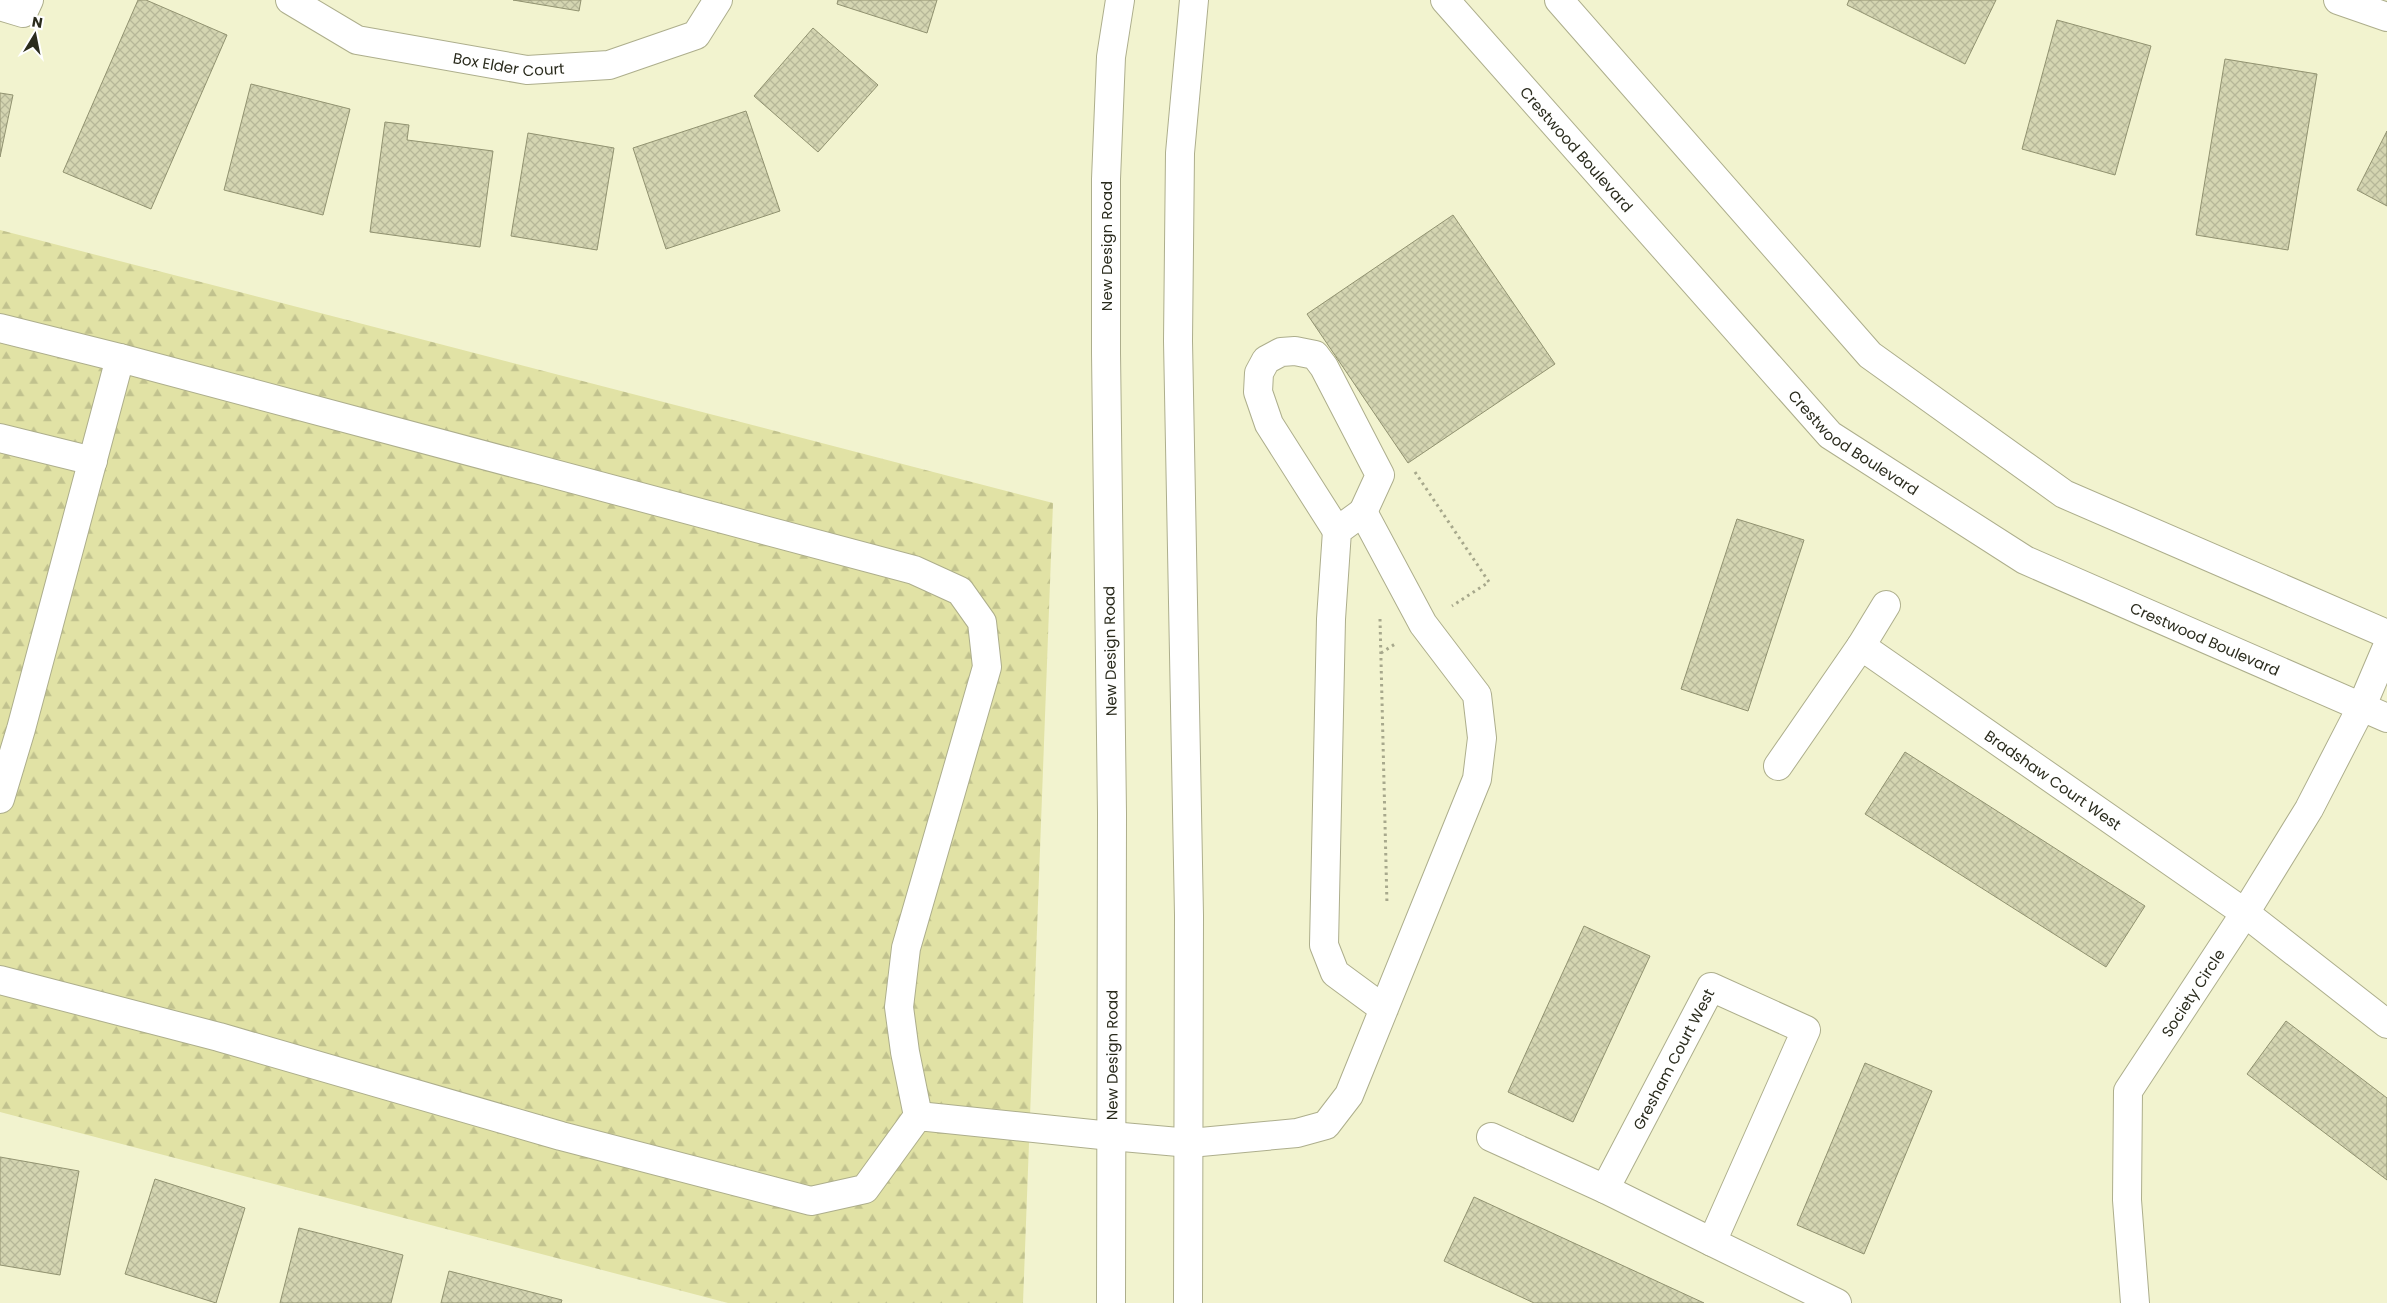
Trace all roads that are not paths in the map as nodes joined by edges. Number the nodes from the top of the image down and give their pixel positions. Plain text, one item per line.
1 (29, 0) edge
2 (290, 0) edge
3 (718, 0) edge
4 (1120, 0) edge
5 (1194, 0) edge
6 (1445, 0) edge
7 (1559, 0) edge
8 (2338, 0) edge
9 (0, 6) edge
10 (2387, 17) edge
11 (0, 328) edge
12 (120, 358) junction
13 (0, 438) edge
14 (93, 460) junction
15 (1363, 512) junction
16 (1336, 530) junction
17 (1886, 605) dead end
18 (2387, 634) edge
19 (1862, 646) junction
20 (2387, 647) edge
21 (2361, 708) junction
22 (2387, 718) edge
23 (1778, 766) dead end
24 (0, 799) edge
25 (2245, 913) junction
26 (0, 980) edge
27 (1384, 1009) junction
28 (2386, 1023) edge
29 (918, 1116) junction
30 (1111, 1136) junction
31 (1491, 1137) dead end
32 (1190, 1143) junction
33 (1605, 1189) junction
34 (1712, 1242) junction
35 (1111, 1303) edge
36 (1188, 1303) edge
37 (1837, 1303) edge
38 (2134, 1303) edge

1 - 9 main road
2 - 3 main road, Box Elder Court
4 - 30 main road, New Design Road
5 - 32 main road
6 - 21 main road, Crestwood Boulevard
7 - 18 main road
8 - 10 main road
11 - 12 main road
12 - 14 main road
12 - 29 main road
13 - 14 main road
14 - 24 main road
15 - 16 main road
15 - 16 main road
15 - 27 main road
16 - 27 main road
17 - 19 main road
19 - 23 main road
19 - 25 main road, Bradshaw Court West
20 - 21 main road, Society Circle
21 - 22 main road, Crestwood Boulevard
21 - 25 main road, Society Circle
25 - 28 main road, Bradshaw Court West
25 - 38 main road, Society Circle
26 - 29 main road
27 - 32 main road
29 - 30 main road
30 - 32 main road
30 - 35 main road, New Design Road
31 - 33 main road
32 - 36 main road
33 - 34 main road
33 - 34 main road, Gresham Court West
34 - 37 main road

